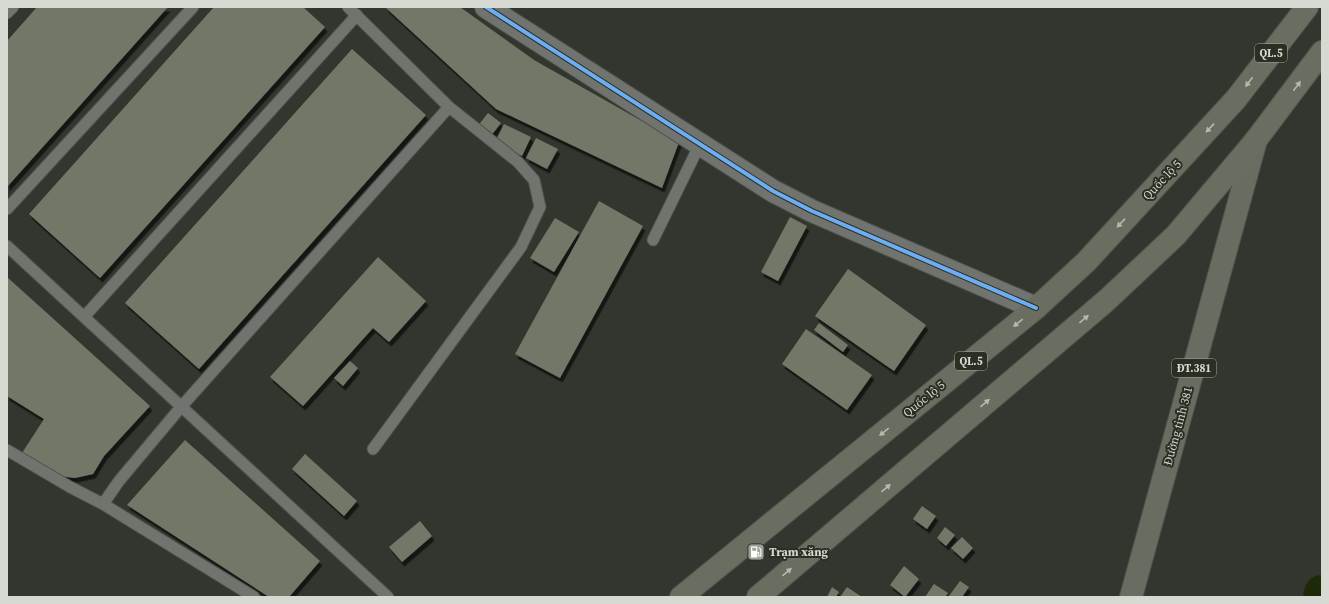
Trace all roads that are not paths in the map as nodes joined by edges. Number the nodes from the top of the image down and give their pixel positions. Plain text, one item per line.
1 (13, 7) edge
2 (193, 7) edge
3 (348, 7) edge
4 (486, 7) edge
5 (1307, 7) edge
6 (7, 13) edge
7 (357, 15) junction
8 (1322, 52) edge
9 (449, 107) junction
10 (1256, 140) junction
11 (700, 144) junction
12 (7, 209) edge
13 (653, 240) dead end
14 (7, 246) edge
15 (1036, 308) junction
16 (84, 317) junction
17 (181, 407) junction
18 (373, 448) dead end
19 (7, 450) edge
20 (104, 504) junction
21 (254, 597) edge
22 (388, 597) edge
23 (681, 597) edge
24 (758, 597) edge
25 (1131, 597) edge

1 - 6 lane
2 - 12 lane
3 - 7 lane
4 - 11 street
5 -> 15 highway, Quốc lộ 5 / QL.5
7 - 9 lane
7 - 16 lane
10 -> 8 highway
9 - 17 lane
9 - 18 lane
24 -> 10 highway
10 - 25 main road, Đường tỉnh 381 / ĐT.381
11 - 13 lane
11 - 15 street
14 - 16 lane
15 -> 23 highway, Quốc lộ 5 / QL.5
16 - 17 lane
17 - 20 lane
17 - 22 lane
19 - 20 lane
20 - 21 lane

